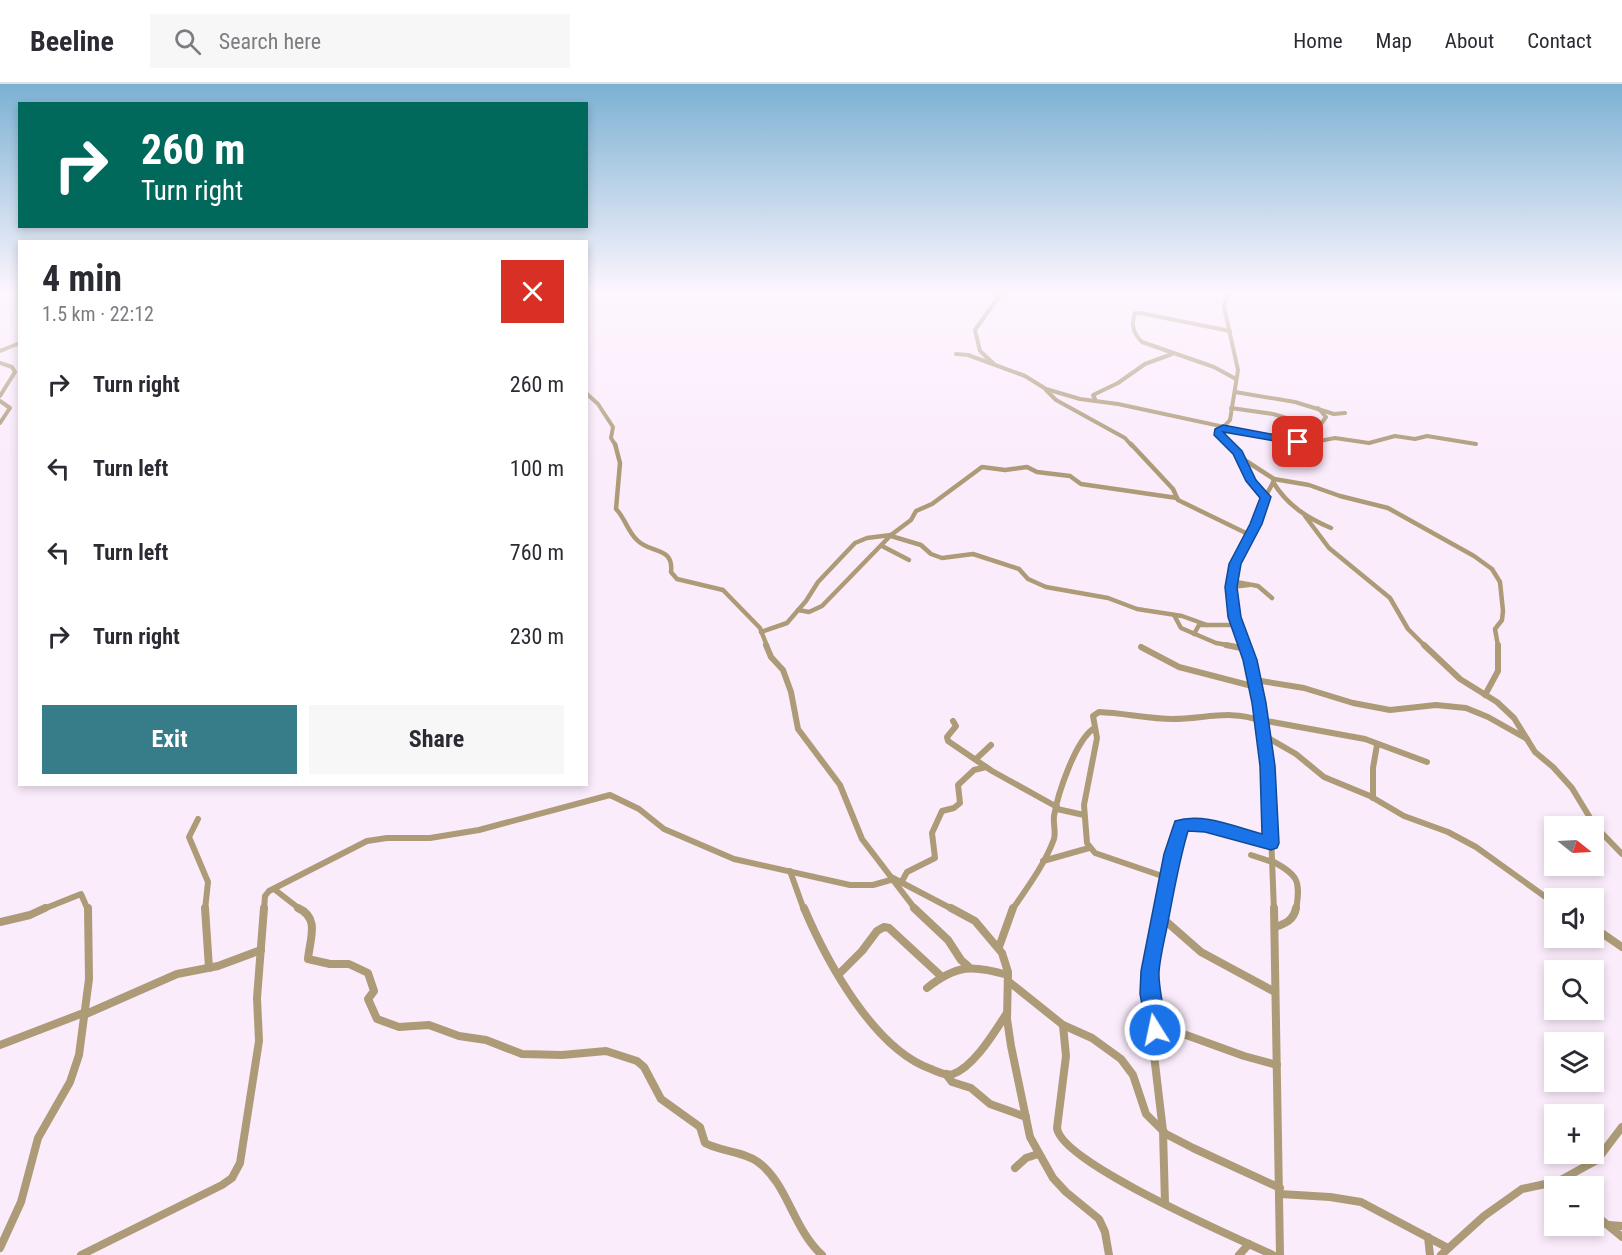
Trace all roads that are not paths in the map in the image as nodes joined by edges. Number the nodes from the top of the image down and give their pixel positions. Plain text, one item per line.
1 (979, 347) edge
2 (1157, 347) edge
3 (1234, 347) edge
4 (956, 354) dead end
5 (1174, 354) junction
6 (0, 363) edge
7 (1000, 369) junction
8 (1236, 379) junction
9 (1045, 388) junction
10 (1235, 392) junction
11 (588, 395) edge
12 (0, 396) edge
13 (1097, 400) junction
14 (0, 401) edge
15 (1231, 408) junction
16 (1318, 408) junction
17 (1346, 413) dead end
18 (0, 423) edge
19 (1223, 428) junction
20 (1476, 444) dead end
21 (1240, 457) junction
22 (1276, 481) junction
23 (1265, 497) junction
24 (1177, 498) junction
25 (1305, 516) junction
26 (1330, 528) dead end
27 (891, 536) junction
28 (1250, 536) junction
29 (882, 546) junction
30 (909, 560) dead end
31 (1231, 584) junction
32 (1272, 598) dead end
33 (798, 610) junction
34 (1174, 615) junction
35 (1207, 625) junction
36 (1237, 625) junction
37 (761, 632) junction
38 (1194, 634) junction
39 (1141, 647) dead end
40 (1246, 649) junction
41 (1256, 683) junction
42 (1485, 695) junction
43 (953, 721) dead end
44 (1261, 721) junction
45 (1093, 729) junction
46 (1263, 735) junction
47 (1527, 739) junction
48 (991, 745) dead end
49 (1377, 745) junction
50 (976, 759) junction
51 (1427, 762) dead end
52 (986, 767) junction
53 (1373, 798) junction
54 (1057, 808) junction
55 (1084, 815) junction
56 (198, 819) dead end
57 (1271, 843) junction
58 (1089, 848) junction
59 (1251, 855) dead end
60 (1622, 855) edge
61 (1042, 861) junction
62 (1272, 861) junction
63 (790, 872) junction
64 (1168, 878) junction
65 (896, 881) junction
66 (274, 889) junction
67 (1544, 896) edge
68 (1160, 915) junction
69 (0, 922) edge
70 (1275, 927) junction
71 (1604, 935) edge
72 (999, 947) junction
73 (1622, 947) edge
74 (261, 950) junction
75 (968, 966) junction
76 (209, 968) junction
77 (839, 974) junction
78 (942, 976) junction
79 (1008, 978) junction
80 (927, 988) dead end
81 (1275, 992) junction
82 (86, 1013) junction
83 (1007, 1013) junction
84 (1155, 1019) junction
85 (1063, 1025) junction
86 (0, 1045) edge
87 (1277, 1065) junction
88 (945, 1074) junction
89 (1026, 1117) junction
90 (1622, 1127) edge
91 (1163, 1131) junction
92 (1618, 1138) edge
93 (1038, 1154) junction
94 (1015, 1168) dead end
95 (1574, 1176) edge
96 (1544, 1186) edge
97 (1280, 1191) junction
98 (1165, 1203) junction
99 (1604, 1223) edge
100 (1607, 1225) junction
101 (1622, 1226) edge
102 (1428, 1237) junction
103 (1622, 1237) edge
104 (1249, 1244) junction
105 (0, 1248) edge
106 (1448, 1248) junction
107 (81, 1255) edge
108 (822, 1255) edge
109 (1109, 1255) edge
110 (1239, 1255) edge
111 (1273, 1255) edge
112 (1280, 1255) edge
113 (1430, 1255) edge
114 (1441, 1255) edge

1 - 7 street
2 - 5 street
3 - 8 street
4 - 7 street
5 - 8 street
5 - 13 street
6 - 12 street
7 - 9 street
8 - 10 street
9 - 13 street
9 - 24 street
10 - 15 street
10 - 16 street
11 - 37 street
13 - 19 street
14 - 18 street
15 - 16 street
15 - 19 street
16 - 17 street
19 - 20 street
19 - 21 street
21 - 22 street
21 - 23 street
22 - 23 street
22 - 25 street
22 - 42 street
23 - 28 street
24 - 27 street
24 - 28 street
25 - 26 street
25 - 42 street
27 - 29 street
27 - 33 street
27 - 34 street
28 - 31 street
29 - 30 street
29 - 33 street
31 - 32 street
31 - 36 street
33 - 37 street
34 - 35 street
34 - 38 street
35 - 36 street
35 - 38 street
36 - 40 street
37 - 65 street
38 - 40 street
39 - 41 street
40 - 41 street
41 - 44 street
41 - 47 street
42 - 47 street
43 - 50 street
44 - 45 street
44 - 46 street
44 - 49 street
45 - 54 street
45 - 55 street
46 - 53 street
46 - 57 street
47 - 60 street
48 - 50 street
49 - 51 street
49 - 53 street
50 - 52 street
52 - 54 street
52 - 65 street
53 - 67 street
54 - 55 street
54 - 61 street
55 - 58 street
56 - 76 street
57 - 62 street
57 - 64 street
58 - 61 street
58 - 64 street
59 - 62 street
61 - 72 street
62 - 70 street
62 - 70 street
63 - 65 street
63 - 66 street
63 - 77 street
64 - 68 street
65 - 72 street
65 - 75 street
66 - 74 street
66 - 108 street
68 - 81 street
68 - 84 street
69 - 82 street
70 - 81 street
71 - 73 street
72 - 79 street
74 - 76 street
74 - 107 street
75 - 78 street
75 - 79 street
76 - 82 street
77 - 78 street
77 - 88 street
78 - 80 street
79 - 83 street
79 - 85 street
81 - 87 street
82 - 86 street
82 - 105 street
83 - 88 street
83 - 89 street
84 - 87 street
84 - 91 street
85 - 91 street
85 - 98 street
87 - 97 street
88 - 89 street
89 - 93 street
90 - 92 street
91 - 97 street
91 - 98 street
92 - 95 street
93 - 94 street
93 - 109 street
96 - 106 street
97 - 102 street
97 - 112 street
98 - 104 street
99 - 100 street
100 - 101 street
100 - 103 street
102 - 106 street
102 - 113 street
104 - 110 street
104 - 111 street
106 - 114 street

